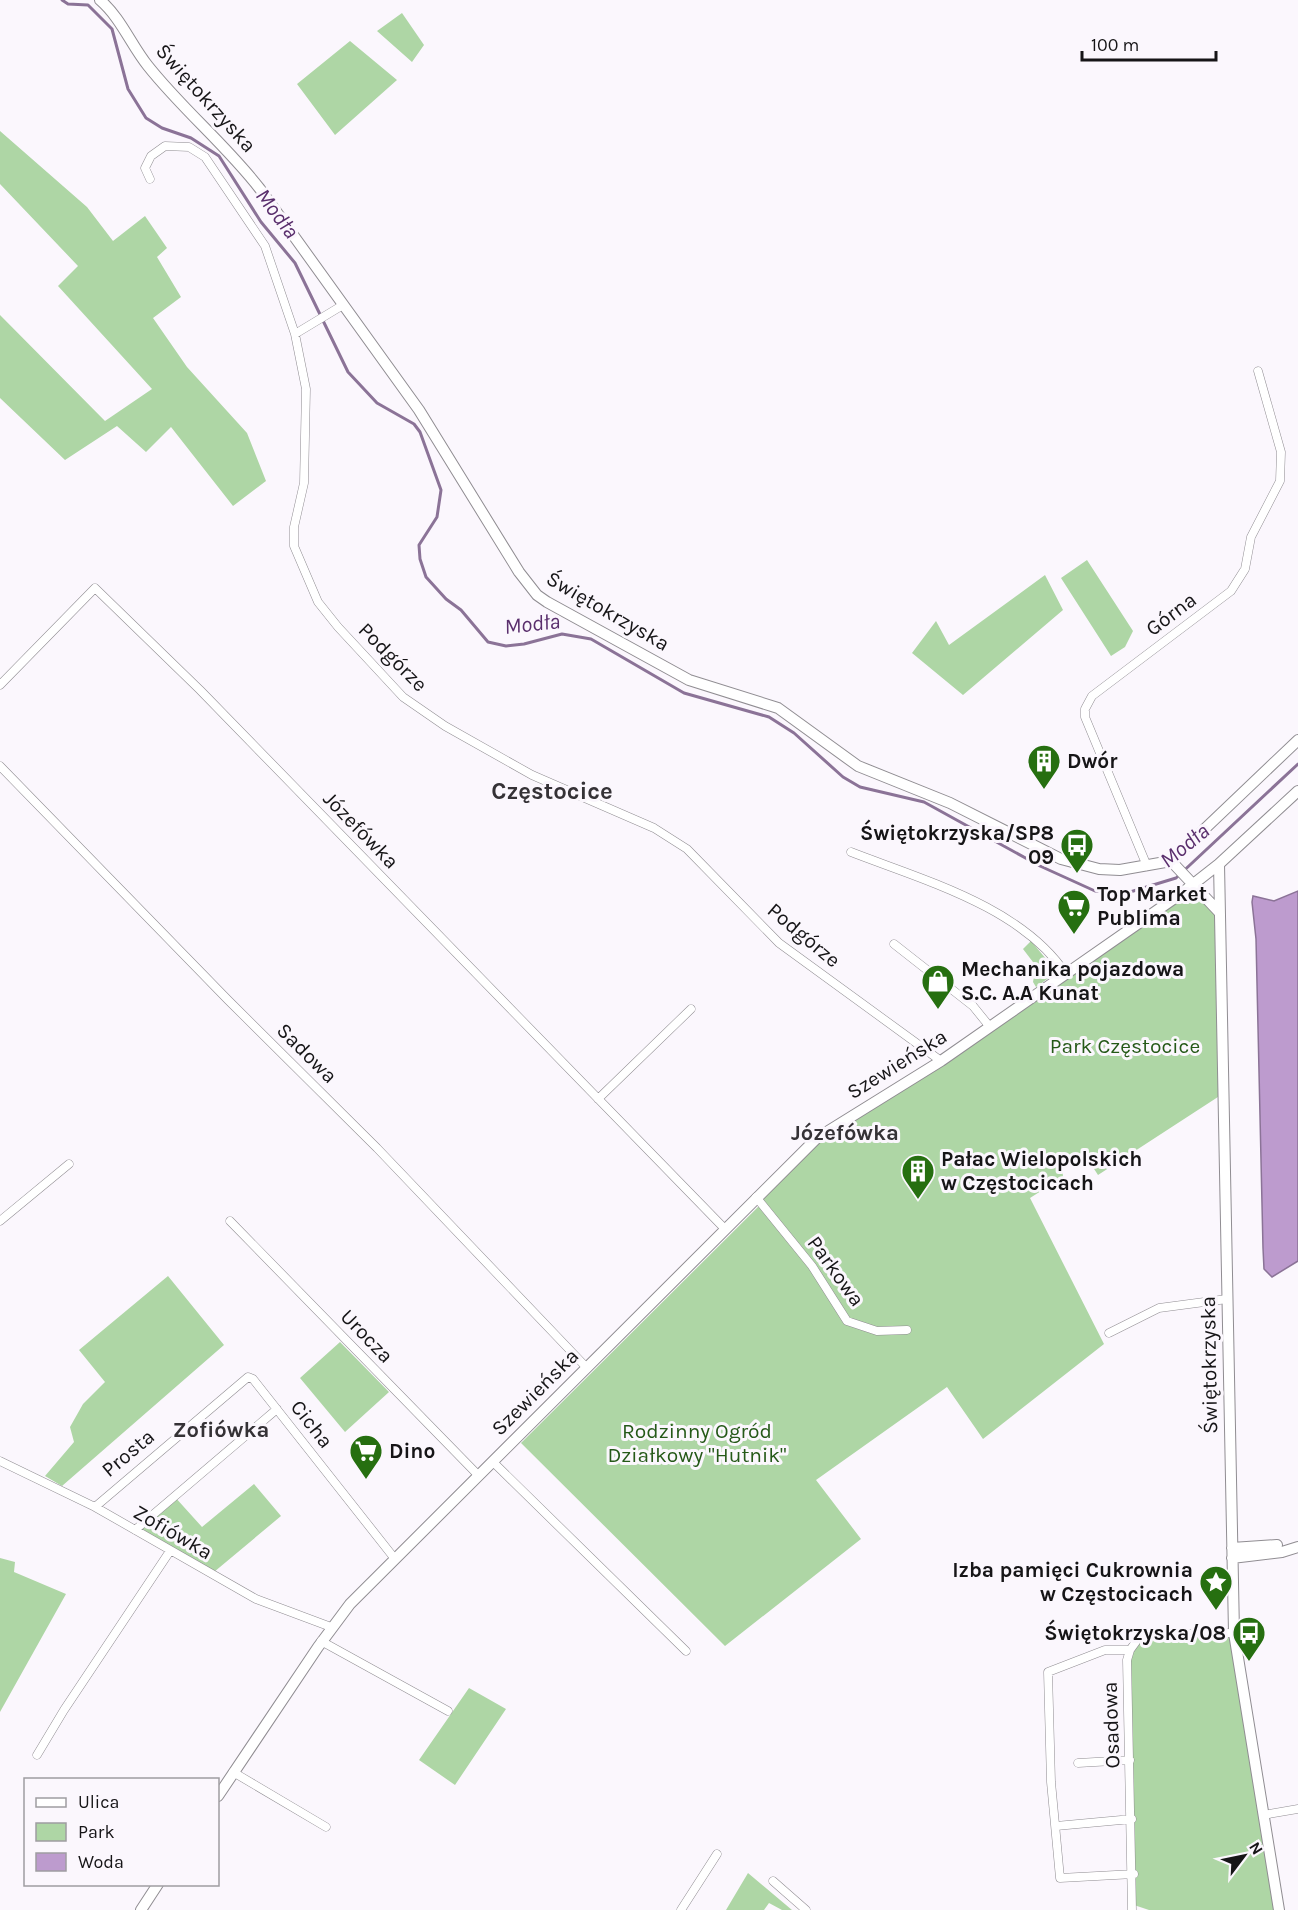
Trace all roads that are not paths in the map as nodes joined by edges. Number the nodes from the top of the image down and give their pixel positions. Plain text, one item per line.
1 (100, 0) edge
2 (150, 180) dead end
3 (339, 307) junction
4 (295, 334) junction
5 (1258, 371) dead end
6 (0, 685) edge
7 (1298, 740) edge
8 (0, 766) edge
9 (1298, 791) edge
10 (851, 852) dead end
11 (1171, 861) junction
12 (1219, 864) junction
13 (1147, 866) junction
14 (1191, 881) junction
15 (1219, 912) junction
16 (894, 944) dead end
17 (1066, 974) junction
18 (690, 1009) dead end
19 (990, 1027) junction
20 (941, 1061) junction
21 (598, 1099) junction
22 (69, 1164) dead end
23 (756, 1197) junction
24 (0, 1221) edge
25 (230, 1221) dead end
26 (724, 1229) junction
27 (1227, 1299) junction
28 (907, 1330) dead end
29 (1108, 1333) dead end
30 (587, 1368) junction
31 (241, 1380) joint
32 (277, 1409) junction
33 (0, 1461) edge
34 (493, 1462) junction
35 (479, 1476) junction
36 (95, 1507) junction
37 (135, 1530) junction
38 (1298, 1546) edge
39 (170, 1551) junction
40 (1232, 1553) junction
41 (395, 1559) junction
42 (331, 1628) junction
43 (1234, 1633) junction
44 (321, 1641) junction
45 (1130, 1650) junction
46 (686, 1651) dead end
47 (448, 1711) dead end
48 (37, 1755) dead end
49 (1130, 1760) junction
50 (1078, 1763) dead end
51 (233, 1772) junction
52 (219, 1794) edge
53 (1298, 1809) edge
54 (1263, 1815) junction
55 (1132, 1819) junction
56 (1056, 1826) junction
57 (326, 1827) dead end
58 (717, 1854) dead end
59 (1134, 1874) junction
60 (773, 1881) dead end
61 (157, 1886) edge
62 (141, 1910) edge
63 (681, 1910) edge
64 (806, 1910) edge
65 (1132, 1910) edge
66 (1278, 1910) edge

1 - 3 street, Świętokrzyska
2 - 4 street, Podgórze
3 - 4 street
3 - 13 street, Świętokrzyska
4 - 20 street, Podgórze
5 - 13 street, Górna
6 - 21 street, Józefówka
7 - 11 street
8 - 30 street, Sadowa
9 - 12 street, Szewieńska
10 - 17 street
11 - 13 street, Świętokrzyska
11 - 14 street
12 - 14 street, Szewieńska
12 - 15 street, Świętokrzyska
14 - 15 street
14 - 17 street, Szewieńska
15 - 27 street, Świętokrzyska
16 - 19 street
17 - 19 street, Szewieńska
18 - 21 street
19 - 20 street, Szewieńska
20 - 23 street, Szewieńska
21 - 26 street, Józefówka
22 - 24 street
23 - 26 street, Szewieńska
23 - 28 street, Parkowa
25 - 35 street, Urocza
26 - 30 street, Szewieńska
27 - 29 street
27 - 40 street, Świętokrzyska
30 - 34 street, Szewieńska
31 - 32 street, Cicha
31 - 36 street, Prosta
32 - 37 street
32 - 41 street, Cicha
33 - 36 street, Zofiówka
34 - 35 street, Szewieńska
34 - 46 street, Szewieńska
35 - 41 street, Szewieńska
36 - 37 street, Zofiówka
37 - 39 street, Zofiówka
38 - 40 street
39 - 42 street, Zofiówka
39 - 48 street
40 - 43 street, Świętokrzyska
41 - 42 street, Szewieńska
42 - 44 street, Szewieńska
43 - 45 street
43 - 54 street, Świętokrzyska
44 - 47 street
44 - 51 street, Szewieńska
45 - 49 street, Osadowa
45 - 56 street
49 - 50 street
49 - 55 street, Osadowa
51 - 52 street, Szewieńska
51 - 57 street
53 - 54 street
54 - 66 street, Świętokrzyska
55 - 56 street
55 - 59 street, Osadowa
56 - 59 street
58 - 63 street
59 - 65 street, Osadowa
60 - 64 street
61 - 62 street

